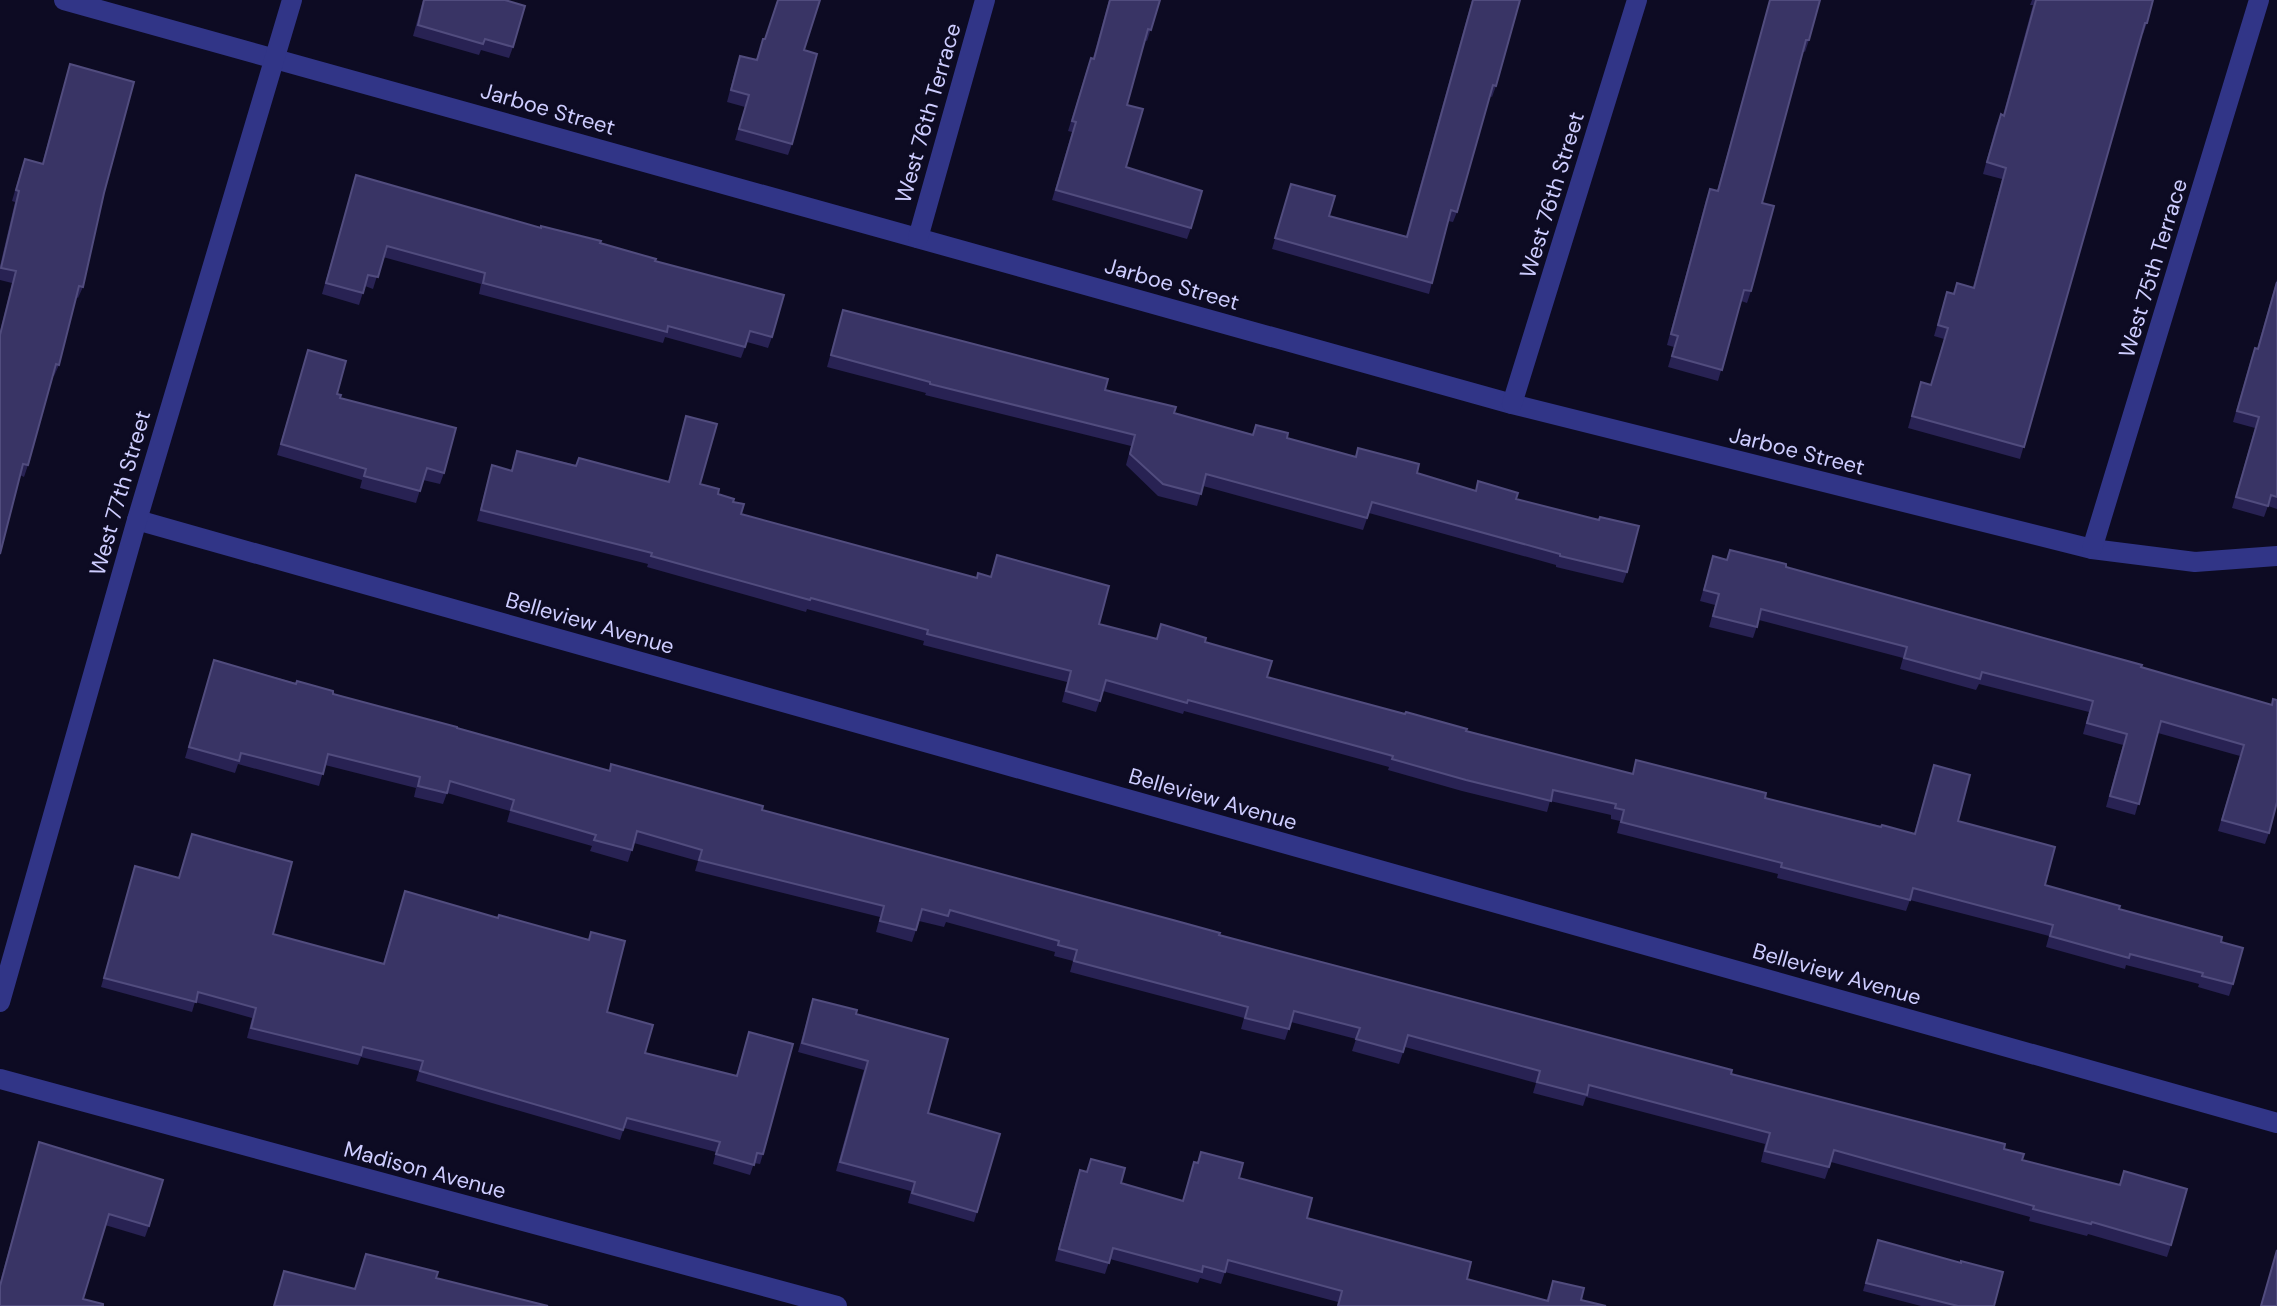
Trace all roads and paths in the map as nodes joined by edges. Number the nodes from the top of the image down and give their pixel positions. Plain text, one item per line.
1 (64, 0) edge
2 (292, 0) edge
3 (985, 0) edge
4 (1637, 0) edge
5 (2259, 0) edge
6 (275, 58) junction
7 (918, 238) junction
8 (1512, 404) junction
9 (137, 520) junction
10 (2092, 549) junction
11 (2277, 556) edge
12 (0, 1002) edge
13 (0, 1079) edge
14 (2277, 1123) edge
15 (837, 1306) edge

1 - 6 street, Jarboe Street
2 - 6 street, West 77th Street
3 - 7 street, West 76th Terrace
4 - 8 street, West 76th Street
5 - 10 street, West 75th Terrace
6 - 7 street, Jarboe Street
6 - 9 street, West 77th Street
7 - 8 street, Jarboe Street
8 - 10 street, Jarboe Street
9 - 12 street, West 77th Street
9 - 14 street, Belleview Avenue
10 - 11 street, Jarboe Street
13 - 15 street, Madison Avenue

